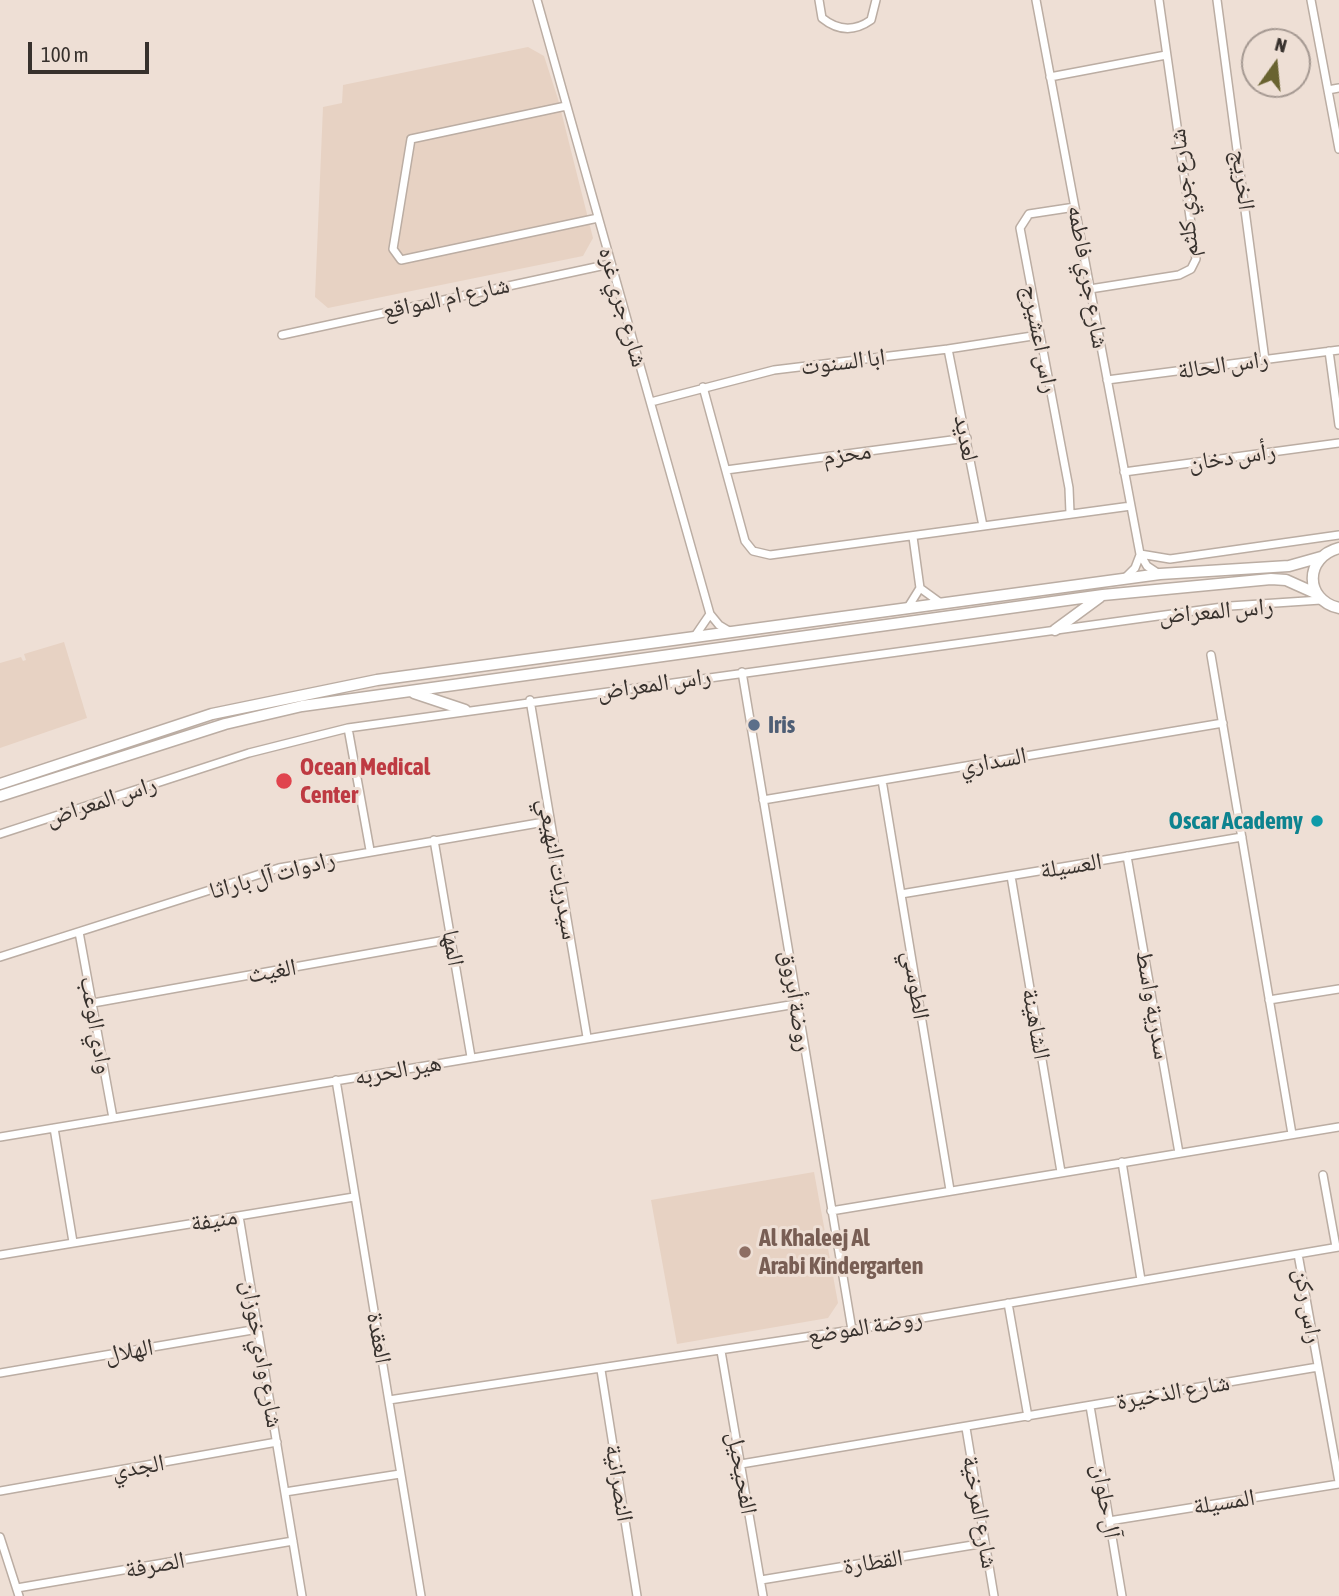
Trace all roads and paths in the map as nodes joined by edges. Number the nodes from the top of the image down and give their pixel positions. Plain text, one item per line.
1 (537, 0) edge
2 (819, 0) edge
3 (876, 0) edge
4 (1036, 0) edge
5 (1159, 0) edge
6 (1217, 0) edge
7 (1311, 0) edge
8 (1166, 55) junction
9 (1050, 77) junction
10 (1339, 88) edge
11 (1328, 90) junction
12 (566, 106) junction
13 (1339, 149) edge
14 (1075, 207) junction
15 (598, 218) junction
16 (610, 264) junction
17 (1090, 289) junction
18 (282, 335) dead end
19 (1039, 335) junction
20 (948, 349) junction
21 (1339, 350) edge
22 (1329, 351) junction
23 (1265, 360) junction
24 (1107, 380) junction
25 (703, 387) junction
26 (651, 402) junction
27 (1339, 425) edge
28 (967, 438) junction
29 (1339, 443) edge
30 (726, 470) junction
31 (1124, 472) junction
32 (1131, 506) junction
33 (1070, 513) junction
34 (983, 526) junction
35 (1339, 535) edge
36 (913, 537) junction
37 (1339, 548) edge
38 (1140, 554) junction
39 (1321, 556) junction
40 (1160, 574) junction
41 (1124, 579) junction
42 (920, 587) junction
43 (1103, 595) junction
44 (1326, 601) edge
45 (943, 604) junction
46 (907, 609) junction
47 (710, 614) junction
48 (1339, 617) edge
49 (1055, 629) junction
50 (732, 632) junction
51 (694, 637) junction
52 (1211, 655) dead end
53 (742, 672) junction
54 (403, 691) junction
55 (530, 700) junction
56 (465, 710) junction
57 (1223, 723) junction
58 (348, 728) junction
59 (882, 780) junction
60 (0, 784) edge
61 (0, 796) edge
62 (763, 800) junction
63 (550, 821) junction
64 (0, 834) edge
65 (1242, 836) junction
66 (434, 840) junction
67 (370, 850) junction
68 (1128, 856) junction
69 (1011, 876) junction
70 (901, 894) junction
71 (79, 932) junction
72 (451, 939) junction
73 (0, 957) edge
74 (1339, 989) edge
75 (1269, 1000) junction
76 (93, 1003) junction
77 (796, 1004) junction
78 (587, 1037) junction
79 (471, 1057) junction
80 (336, 1080) junction
81 (113, 1118) junction
82 (1339, 1127) edge
83 (54, 1128) junction
84 (1292, 1134) junction
85 (0, 1136) edge
86 (1179, 1153) junction
87 (1122, 1163) junction
88 (1061, 1172) junction
89 (1323, 1175) dead end
90 (950, 1190) junction
91 (354, 1196) junction
92 (831, 1211) junction
93 (239, 1216) junction
94 (73, 1242) junction
95 (1337, 1247) edge
96 (1298, 1254) junction
97 (0, 1255) edge
98 (1141, 1280) junction
99 (1008, 1303) junction
100 (258, 1329) junction
101 (852, 1330) junction
102 (721, 1351) junction
103 (1318, 1367) junction
104 (601, 1370) junction
105 (0, 1373) edge
106 (389, 1400) junction
107 (1090, 1406) junction
108 (1028, 1417) junction
109 (966, 1428) junction
110 (277, 1443) junction
111 (741, 1464) junction
112 (400, 1474) junction
113 (1339, 1483) edge
114 (0, 1491) edge
115 (285, 1492) junction
116 (1110, 1521) junction
117 (0, 1538) edge
118 (293, 1541) junction
119 (985, 1543) junction
120 (761, 1580) junction
121 (18, 1592) edge
122 (302, 1596) edge
123 (421, 1596) edge
124 (637, 1596) edge
125 (763, 1596) edge
126 (994, 1596) edge
127 (1122, 1596) edge

1 - 12 street, شارع جري غره
2 - 3 street
4 - 9 street, شارع جري فاطمه
5 - 8 street, شارع جري كلثم
6 - 23 street, الخريج
7 - 11 street
8 - 9 street
8 - 17 street, شارع جري كلثم
9 - 14 street, شارع جري فاطمه
10 - 11 street
11 - 13 street
12 - 15 street, شارع جري غره
12 - 15 street
14 - 17 street, شارع جري فاطمه
14 - 19 street, راس اعشيرج
15 - 16 street, شارع جري غره
16 - 18 street, شارع ام المواقع
16 - 26 street, شارع جري غره
17 - 24 street, شارع جري فاطمه
19 - 20 street, ابا السنوت
19 - 33 street, راس اعشيرج
20 - 25 street, ابا السنوت
20 - 28 street, لعديد
21 - 22 street, راس الحالة
22 - 23 street, راس الحالة
22 - 27 street
23 - 24 street, راس الحالة
24 - 31 street, شارع جري فاطمه
25 - 26 street, ابا السنوت
25 - 30 street
26 - 47 street, شارع جري غره
28 - 30 street, محزم
28 - 34 street, لعديد
29 - 31 street, رأس دخان
30 - 36 street
31 - 32 street, شارع جري فاطمه
32 - 33 street
32 - 38 street, شارع جري فاطمه
33 - 34 street
34 - 36 street
35 - 38 street
36 - 42 street
37 - 39 street, راس المعراض
38 - 40 street
38 - 41 street
39 - 40 street, راس المعراض
39 - 44 street
40 - 41 street, راس المعراض
41 - 45 street, راس المعراض
42 - 45 street
42 - 46 street
43 - 44 street, راس المعراض
43 - 49 street
43 - 54 street, راس المعراض
44 - 48 street
44 - 49 street, راس المعراض
45 - 46 street, راس المعراض
46 - 50 street, راس المعراض
47 - 50 street
47 - 51 street
49 - 53 street, راس المعراض
50 - 51 street, راس المعراض
51 - 60 street, راس المعراض
52 - 57 street
53 - 55 street, راس المعراض
53 - 62 street, روضة أبروق
54 - 56 street
54 - 61 street, راس المعراض
55 - 56 street, راس المعراض
55 - 63 street, سيدريات النهيعي
56 - 58 street, راس المعراض
57 - 59 street, السداري
57 - 65 street
58 - 64 street, راس المعراض
58 - 67 street
59 - 62 street, السداري
59 - 70 street, الطوسي
62 - 77 street, روضة أبروق
63 - 66 street, رادوات آل باراثا
63 - 78 street, سيدريات النهيعي
65 - 68 street, العسيلة
65 - 75 street
66 - 67 street, رادوات آل باراثا
66 - 72 street, المها
67 - 71 street, رادوات آل باراثا
68 - 69 street, العسيلة
68 - 86 street, سدرية واسط
69 - 70 street, العسيلة
69 - 88 street, الشاهينة
70 - 90 street, الطوسي
71 - 73 street, رادوات آل باراثا
71 - 76 street, وادي الوعب
72 - 76 street, الغيث
72 - 79 street, المها
74 - 75 street
75 - 84 street
76 - 81 street, وادي الوعب
77 - 78 street, هير الحربه
77 - 92 street, روضة أبروق
78 - 79 street, هير الحربه
79 - 80 street, هير الحربه
80 - 81 street, هير الحربه
80 - 91 street, العقدة
81 - 83 street, هير الحربه
82 - 84 street
83 - 85 street, هير الحربه
83 - 94 street
84 - 86 street
86 - 87 street
87 - 88 street
87 - 98 street
88 - 90 street
89 - 95 street
90 - 92 street
91 - 93 street, منيفة
91 - 106 street, العقدة
92 - 101 street, روضة أبروق
93 - 94 street, منيفة
93 - 100 street, شارع وادي خوزان
94 - 97 street, منيفة
95 - 96 street, روضة الموضع
96 - 98 street, روضة الموضع
96 - 103 street, راس ركن
98 - 99 street, روضة الموضع
99 - 101 street, روضة الموضع
99 - 108 street
100 - 105 street, الهلال
100 - 110 street, شارع وادي خوزان
101 - 102 street, روضة الموضع
102 - 104 street, روضة الموضع
102 - 111 street, الفحيحيل
103 - 107 street, شارع الذخيرة
103 - 113 street, راس ركن
104 - 106 street, روضة الموضع
104 - 124 street, النصرانية
106 - 112 street, العقدة
107 - 108 street, شارع الذخيرة
107 - 116 street, آل حلوان
108 - 109 street, شارع الذخيرة
109 - 111 street, شارع الذخيرة
109 - 119 street, شارع المرخية
110 - 114 street, الجدي
110 - 115 street, شارع وادي خوزان
111 - 120 street, الفحيحيل
112 - 115 street
112 - 123 street, العقدة
113 - 116 street, المسيلة
115 - 118 street, شارع وادي خوزان
116 - 127 street, آل حلوان
117 - 121 street
118 - 121 street, الصرفة
118 - 122 street, شارع وادي خوزان
119 - 120 street, القطارة
119 - 126 street, شارع المرخية
120 - 125 street, الفحيحيل

